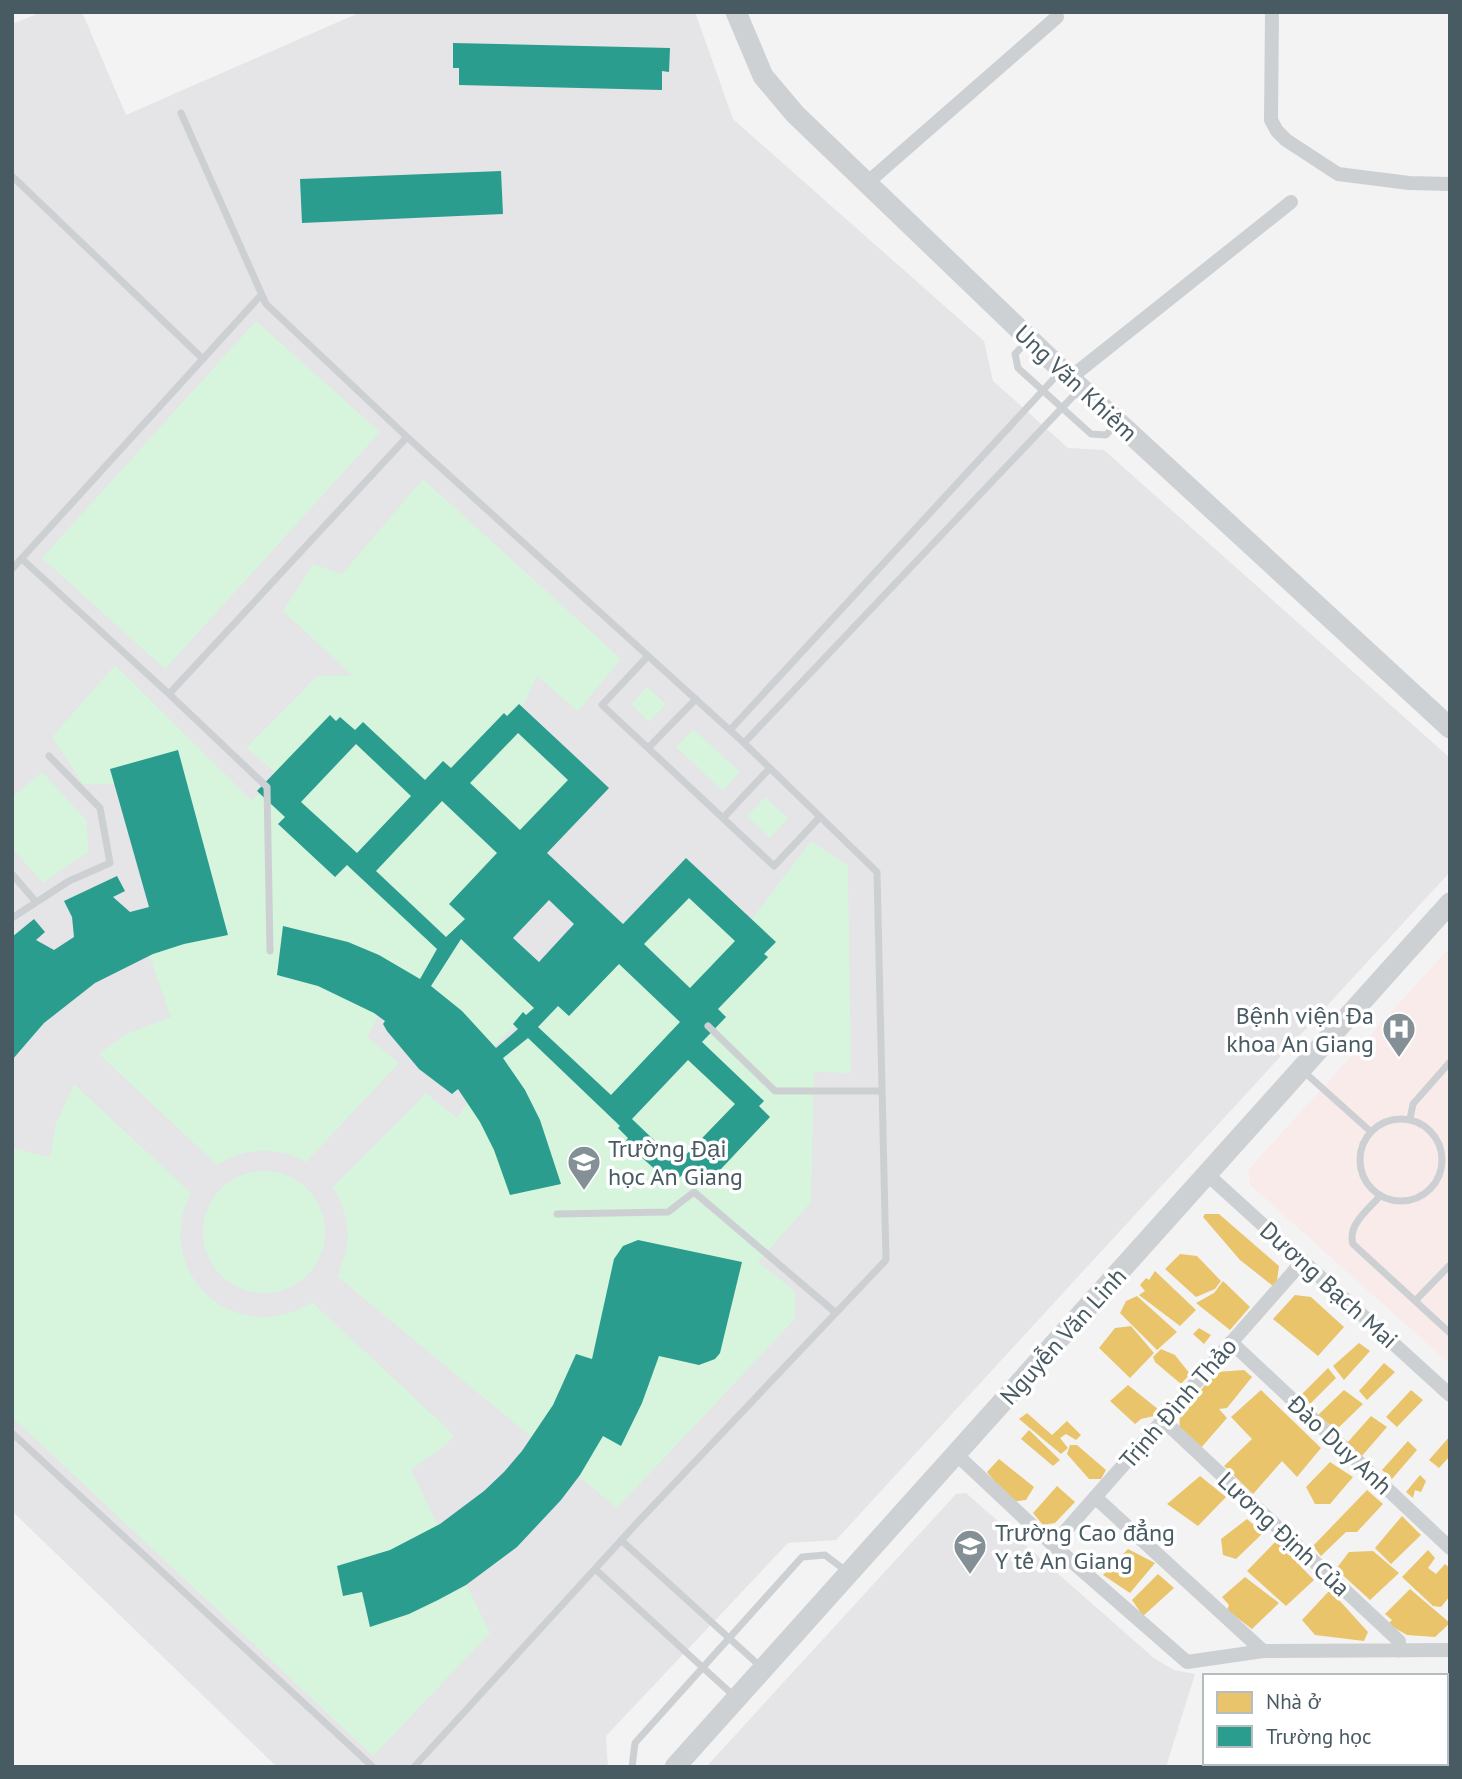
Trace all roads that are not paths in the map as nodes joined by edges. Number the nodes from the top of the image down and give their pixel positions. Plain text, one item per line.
1 (736, 12) edge
2 (1272, 12) edge
3 (1057, 17) dead end
4 (181, 113) dead end
5 (12, 176) edge
6 (867, 183) junction
7 (1450, 184) edge
8 (1291, 201) dead end
9 (261, 295) junction
10 (1029, 339) junction
11 (203, 359) junction
12 (1071, 379) junction
13 (1043, 390) junction
14 (1062, 408) junction
15 (1118, 423) junction
16 (407, 437) junction
17 (22, 559) junction
18 (12, 569) edge
19 (648, 656) junction
20 (169, 694) junction
21 (696, 699) junction
22 (1450, 728) edge
23 (730, 730) junction
24 (744, 743) junction
25 (648, 748) junction
26 (48, 756) dead end
27 (770, 768) junction
28 (820, 817) junction
29 (723, 818) junction
30 (12, 874) edge
31 (36, 902) junction
32 (1450, 903) edge
33 (12, 918) edge
34 (270, 951) dead end
35 (708, 1026) dead end
36 (1450, 1062) edge
37 (1301, 1070) junction
38 (882, 1091) junction
39 (1410, 1119) junction
40 (1370, 1131) junction
41 (1208, 1175) junction
42 (1380, 1196) junction
43 (557, 1214) dead end
44 (1303, 1261) junction
45 (1450, 1265) edge
46 (1415, 1301) junction
47 (835, 1313) junction
48 (1450, 1333) edge
49 (1231, 1342) junction
50 (1450, 1395) edge
51 (1163, 1420) junction
52 (12, 1433) edge
53 (957, 1455) junction
54 (1095, 1497) junction
55 (621, 1540) junction
56 (1053, 1545) junction
57 (1450, 1548) edge
58 (595, 1569) junction
59 (849, 1574) junction
60 (729, 1638) junction
61 (1450, 1650) edge
62 (1263, 1651) junction
63 (1399, 1651) junction
64 (702, 1668) junction
65 (763, 1669) junction
66 (736, 1699) junction
67 (373, 1767) edge
68 (414, 1767) edge
69 (632, 1767) edge
70 (675, 1767) edge

1 - 6 street, Ung Văn Khiêm
2 - 7 street
3 - 6 street
4 - 9 lane
5 - 11 lane
6 - 10 street, Ung Văn Khiêm
8 - 12 street
9 - 11 lane
9 - 16 lane
10 - 12 street, Ung Văn Khiêm
10 - 13 lane
11 - 17 lane
12 - 13 lane
12 - 14 lane
12 - 15 street, Ung Văn Khiêm
13 - 14 lane
13 - 23 lane
14 - 15 lane
14 - 24 lane
15 - 22 street, Ung Văn Khiêm
16 - 19 lane
16 - 20 lane
17 - 18 lane
17 - 20 lane
19 - 21 lane
19 - 25 lane
20 - 34 lane
21 - 23 lane
21 - 25 lane
23 - 24 lane
24 - 27 lane
25 - 29 lane
26 - 31 lane
27 - 28 lane
27 - 29 lane
28 - 29 lane
28 - 38 lane
30 - 31 lane
31 - 33 lane
32 - 37 street, Nguyễn Văn Linh
35 - 38 lane
36 - 39 lane
37 - 40 lane
37 - 41 street, Nguyễn Văn Linh
38 - 47 lane
39 - 40 lane
39 - 42 lane
40 - 42 lane
41 - 44 street, Dương Bạch Mai
41 - 53 street, Nguyễn Văn Linh
42 - 46 lane
43 - 47 lane
44 - 49 street, Trịnh Đình Thảo
44 - 50 street, Dương Bạch Mai
45 - 46 lane
46 - 48 lane
47 - 55 lane
49 - 51 street, Trịnh Đình Thảo
49 - 57 street, Đào Duy Anh
51 - 54 street, Trịnh Đình Thảo
51 - 63 street, Lương Định Của
52 - 67 lane
53 - 56 street
53 - 59 street, Nguyễn Văn Linh
54 - 56 street, Trịnh Đình Thảo
54 - 62 street
55 - 58 lane
55 - 60 lane
56 - 62 street
58 - 64 lane
58 - 68 lane
59 - 60 lane
59 - 65 street, Nguyễn Văn Linh
60 - 64 lane
60 - 65 lane
61 - 63 street
62 - 63 street
64 - 66 lane
64 - 69 lane
65 - 66 street, Nguyễn Văn Linh
66 - 70 street, Nguyễn Văn Linh

